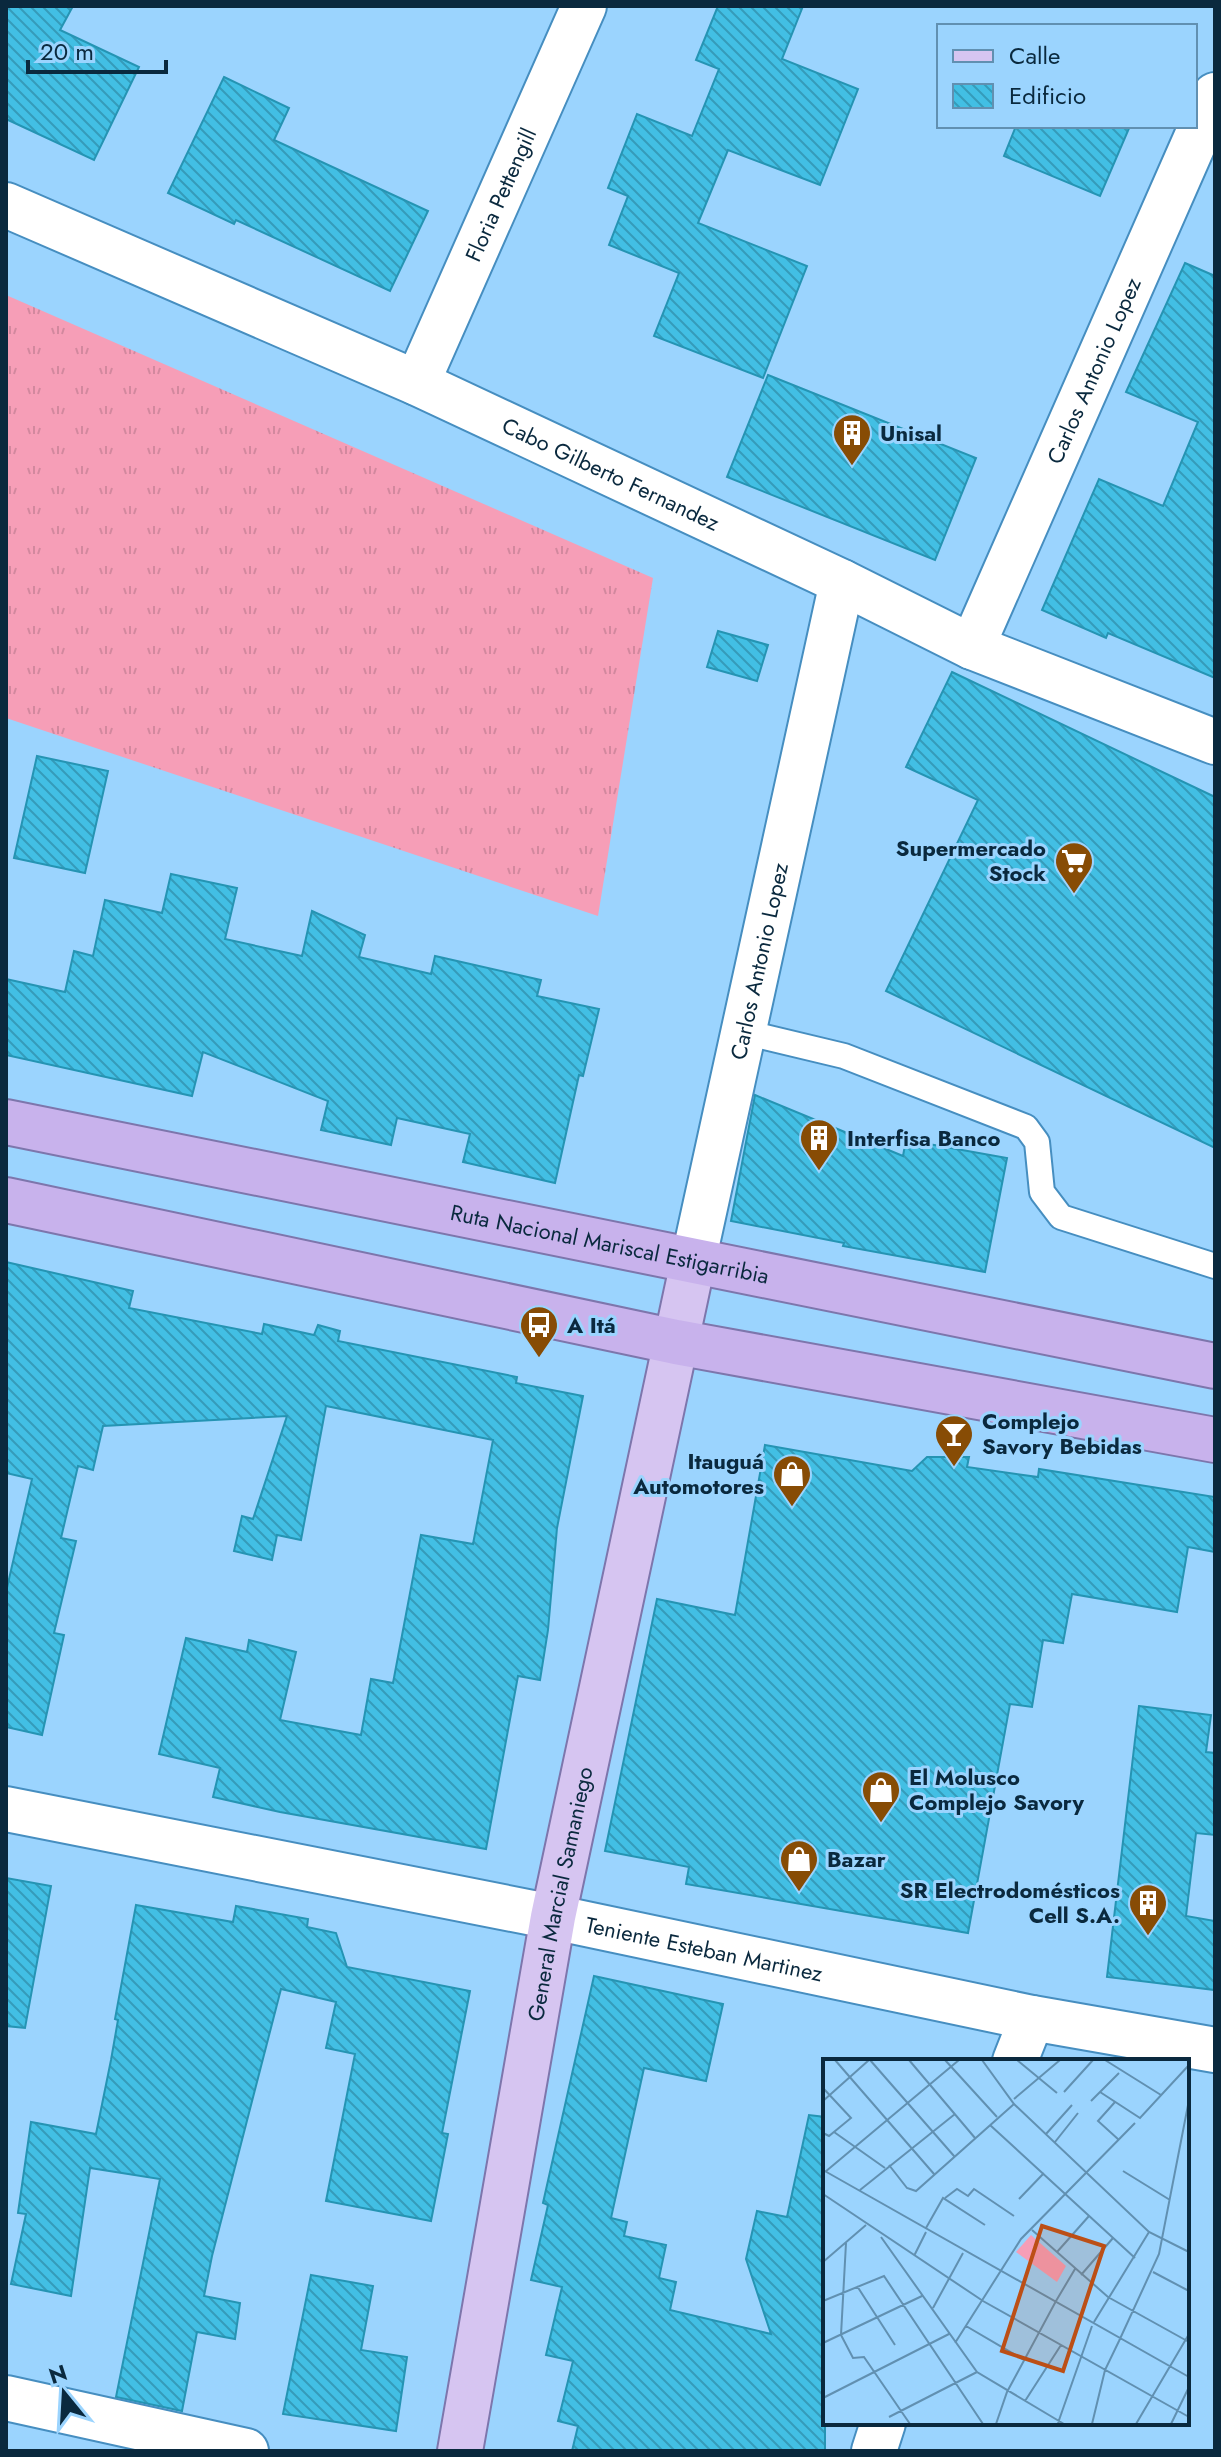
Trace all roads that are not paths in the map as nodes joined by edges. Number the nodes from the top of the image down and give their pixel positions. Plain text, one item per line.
1 (584, 6) edge
2 (1215, 95) edge
3 (6, 205) edge
4 (417, 383) junction
5 (842, 582) junction
6 (972, 647) junction
7 (1215, 742) edge
8 (744, 1032) junction
9 (6, 1122) edge
10 (6, 1200) edge
11 (693, 1262) junction
12 (1215, 1266) edge
13 (676, 1342) junction
14 (1215, 1366) edge
15 (1215, 1440) edge
16 (6, 1809) edge
17 (553, 1917) junction
18 (1032, 2018) junction
19 (1215, 2050) edge
20 (1016, 2059) edge
21 (6, 2398) edge
22 (882, 2425) edge
23 (246, 2451) edge
24 (460, 2451) edge
25 (874, 2451) edge

1 - 4 street, Floria Pettengill
2 - 6 street, Carlos Antonio Lopez
3 - 4 street, Cabo Gilberto Fernandez
4 - 5 street, Cabo Gilberto Fernandez
5 - 6 street, Cabo Gilberto Fernandez
5 - 8 street, Carlos Antonio Lopez
6 - 7 street, Cabo Gilberto Fernandez
8 - 11 street, Carlos Antonio Lopez
8 - 12 lane
9 - 11 highway, Ruta Nacional Mariscal Estigarribia
10 - 13 highway
11 - 13 main road, Carlos Antonio Lopez
11 - 14 highway, Ruta Nacional Mariscal Estigarribia
13 - 15 highway
13 - 17 main road, General Marcial Samaniego
16 - 17 street, Teniente Esteban Martinez
17 - 18 street, Teniente Esteban Martinez
17 - 24 main road, General Marcial Samaniego
18 - 19 street, Teniente Esteban Martinez
18 - 20 street
21 - 23 street
22 - 25 street

